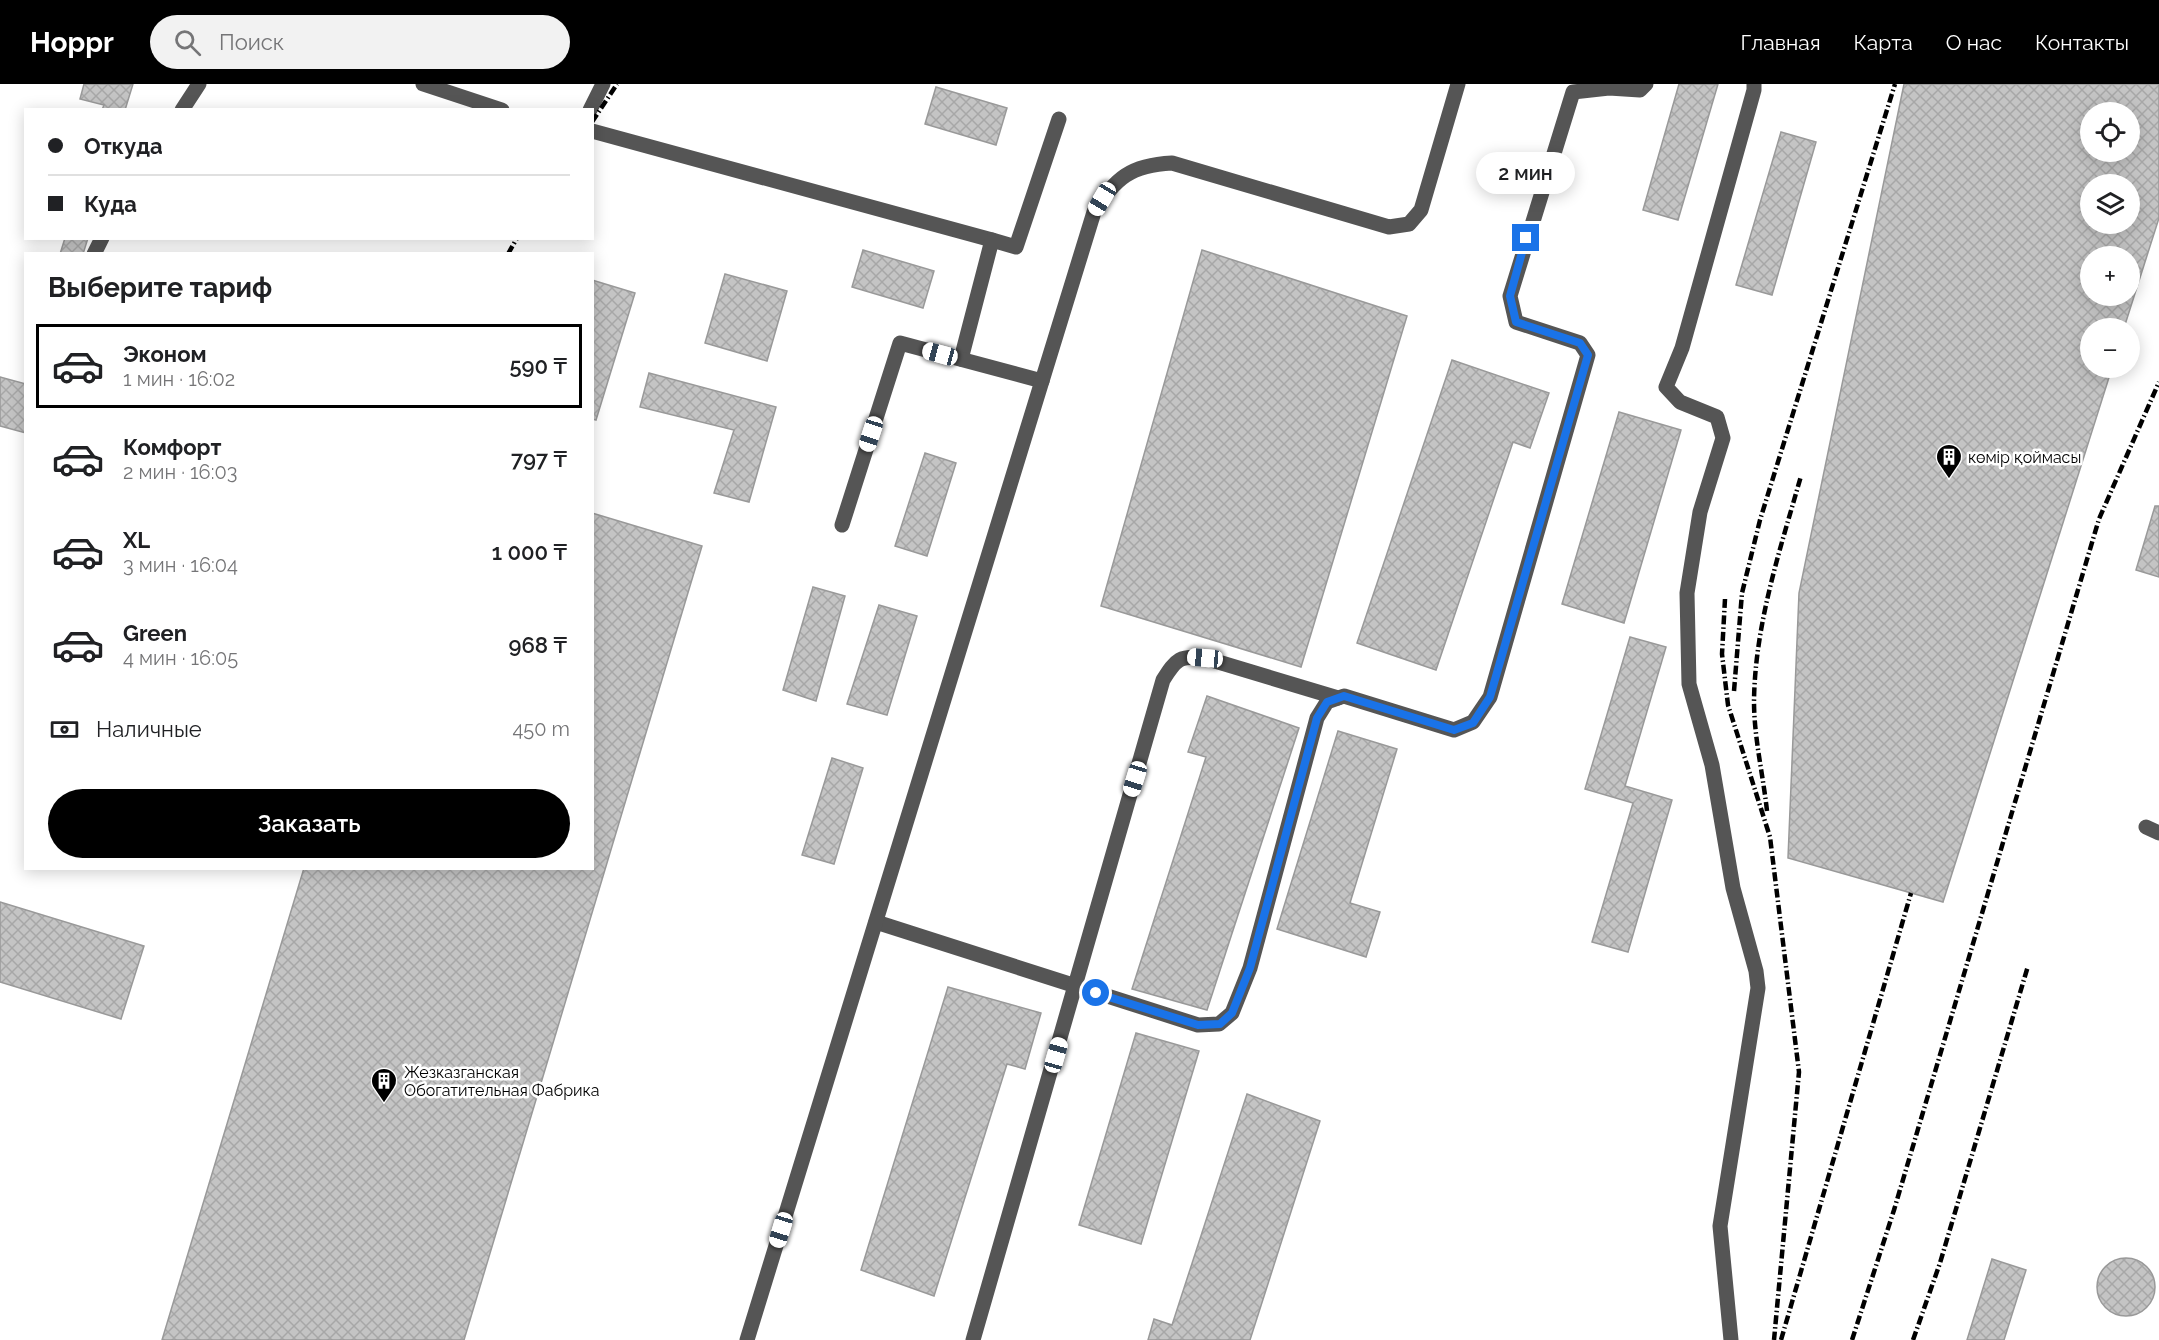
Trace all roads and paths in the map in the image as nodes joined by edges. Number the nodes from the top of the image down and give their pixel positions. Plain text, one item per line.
1 (199, 84) edge
2 (423, 84) edge
3 (603, 84) edge
4 (1458, 84) edge
5 (1646, 84) edge
6 (1754, 84) edge
7 (183, 108) edge
8 (496, 108) edge
9 (591, 108) edge
10 (1059, 119) dead end
11 (594, 132) edge
12 (992, 240) junction
13 (961, 359) junction
14 (1042, 381) junction
15 (842, 525) dead end
16 (1338, 698) junction
17 (876, 922) junction
18 (1076, 986) junction
19 (976, 1337) edge
20 (747, 1340) edge
21 (1731, 1340) edge

1 - 7 street
2 - 8 street
3 - 9 street
4 - 14 street
5 - 16 street
6 - 21 street
10 - 12 street
11 - 12 street
12 - 13 street
13 - 14 street
13 - 15 street
14 - 17 street
16 - 18 street
16 - 18 street
17 - 18 street
17 - 20 street
18 - 19 street

